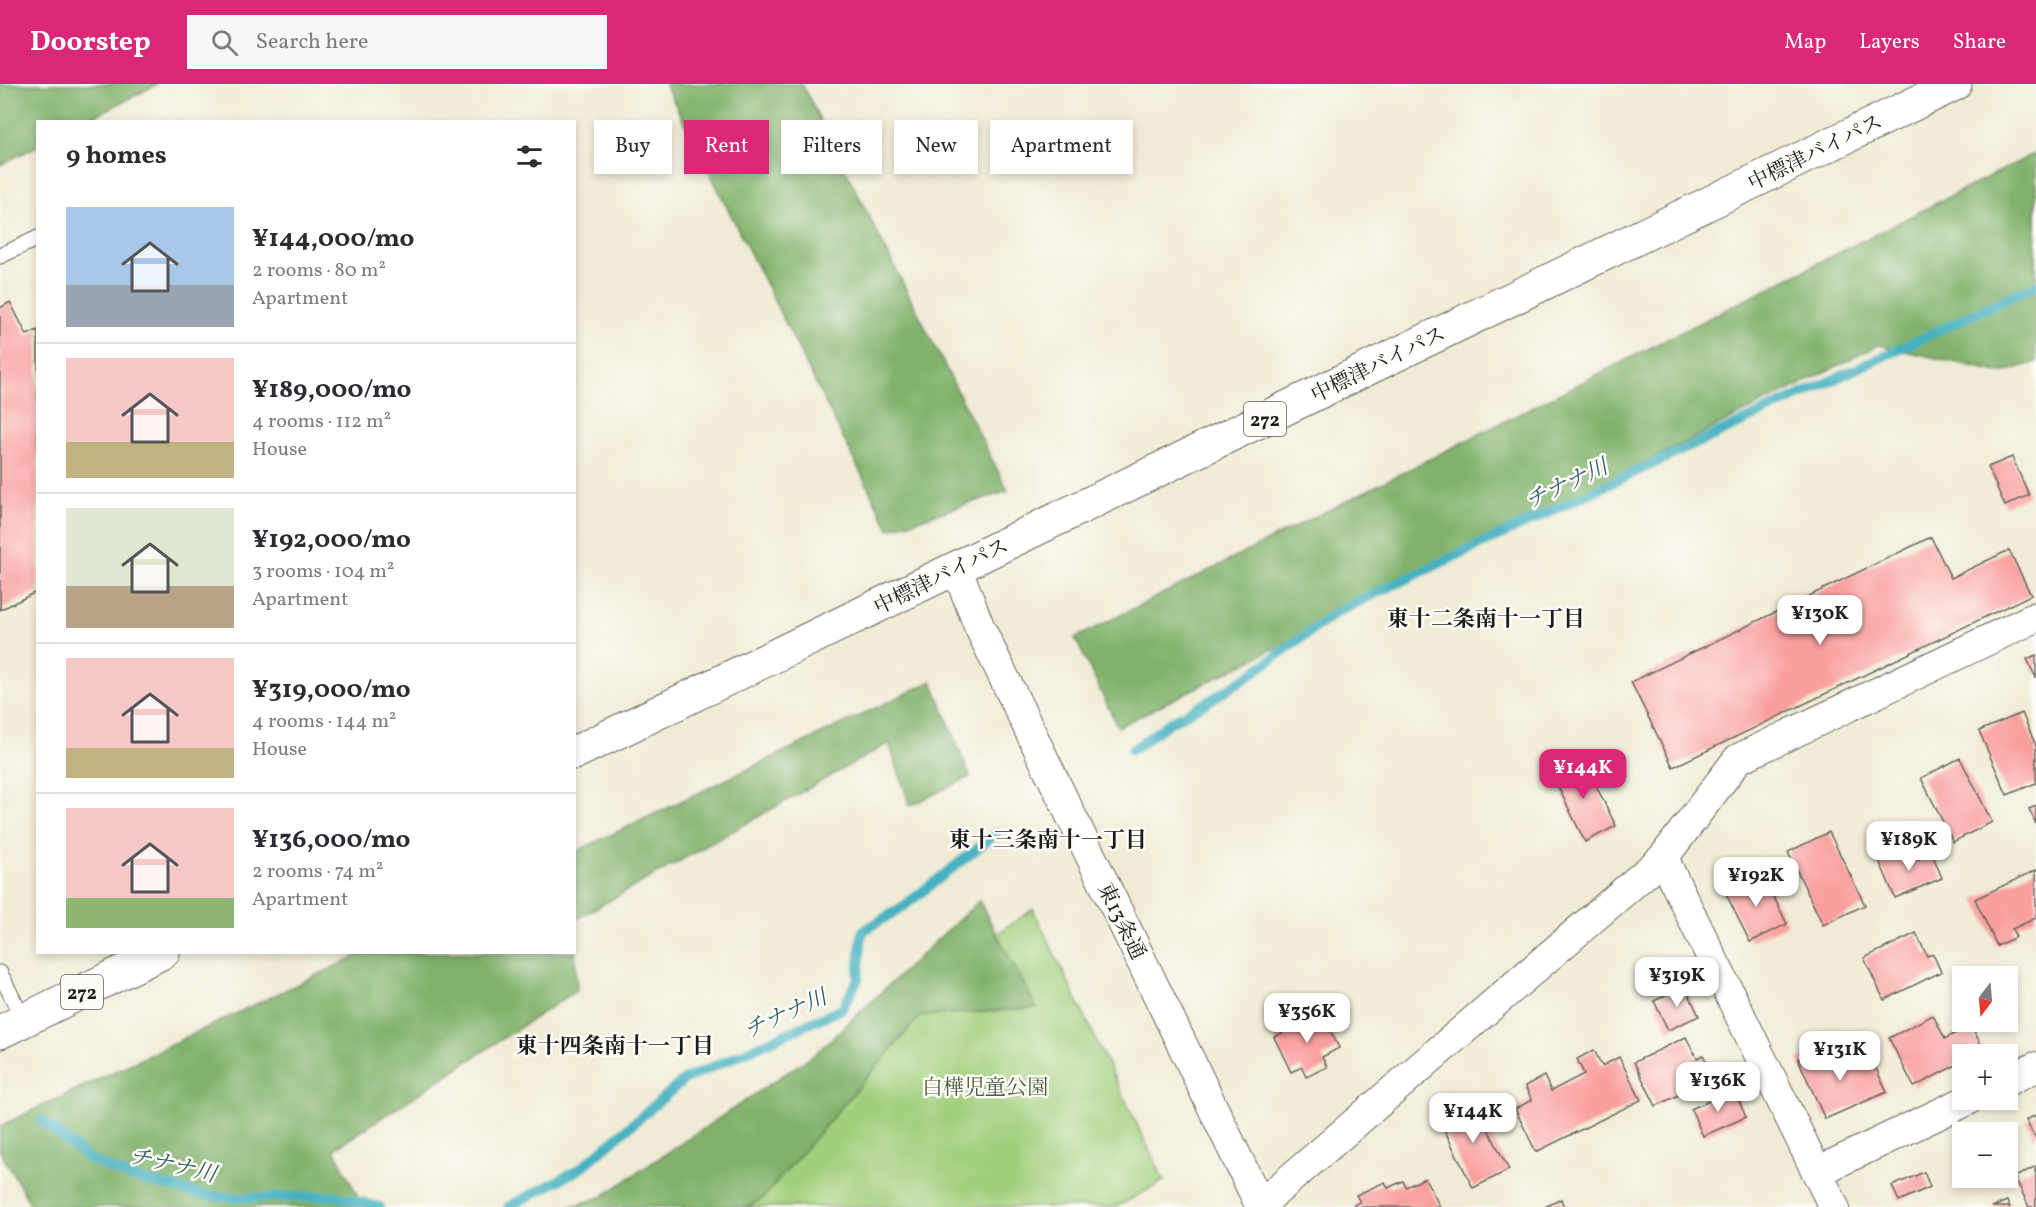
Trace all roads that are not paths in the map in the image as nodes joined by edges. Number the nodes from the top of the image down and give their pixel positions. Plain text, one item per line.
1 (1954, 84) edge
2 (36, 239) edge
3 (0, 256) edge
4 (957, 569) junction
5 (2036, 617) edge
6 (576, 752) edge
7 (1663, 858) junction
8 (159, 954) edge
9 (0, 973) edge
10 (12, 1027) edge
11 (2036, 1067) edge
12 (2018, 1076) edge
13 (1952, 1108) edge
14 (1817, 1172) junction
15 (1828, 1205) edge
16 (1261, 1206) edge

1 - 4 highway, 中標津バイパス / 272
2 - 3 lane
4 - 6 highway, 中標津バイパス / 272
4 - 16 street, 東13条通
5 - 7 street
7 - 14 street
7 - 16 street
8 - 10 highway, 272
9 - 10 lane
11 - 12 street
13 - 14 street
14 - 15 street

